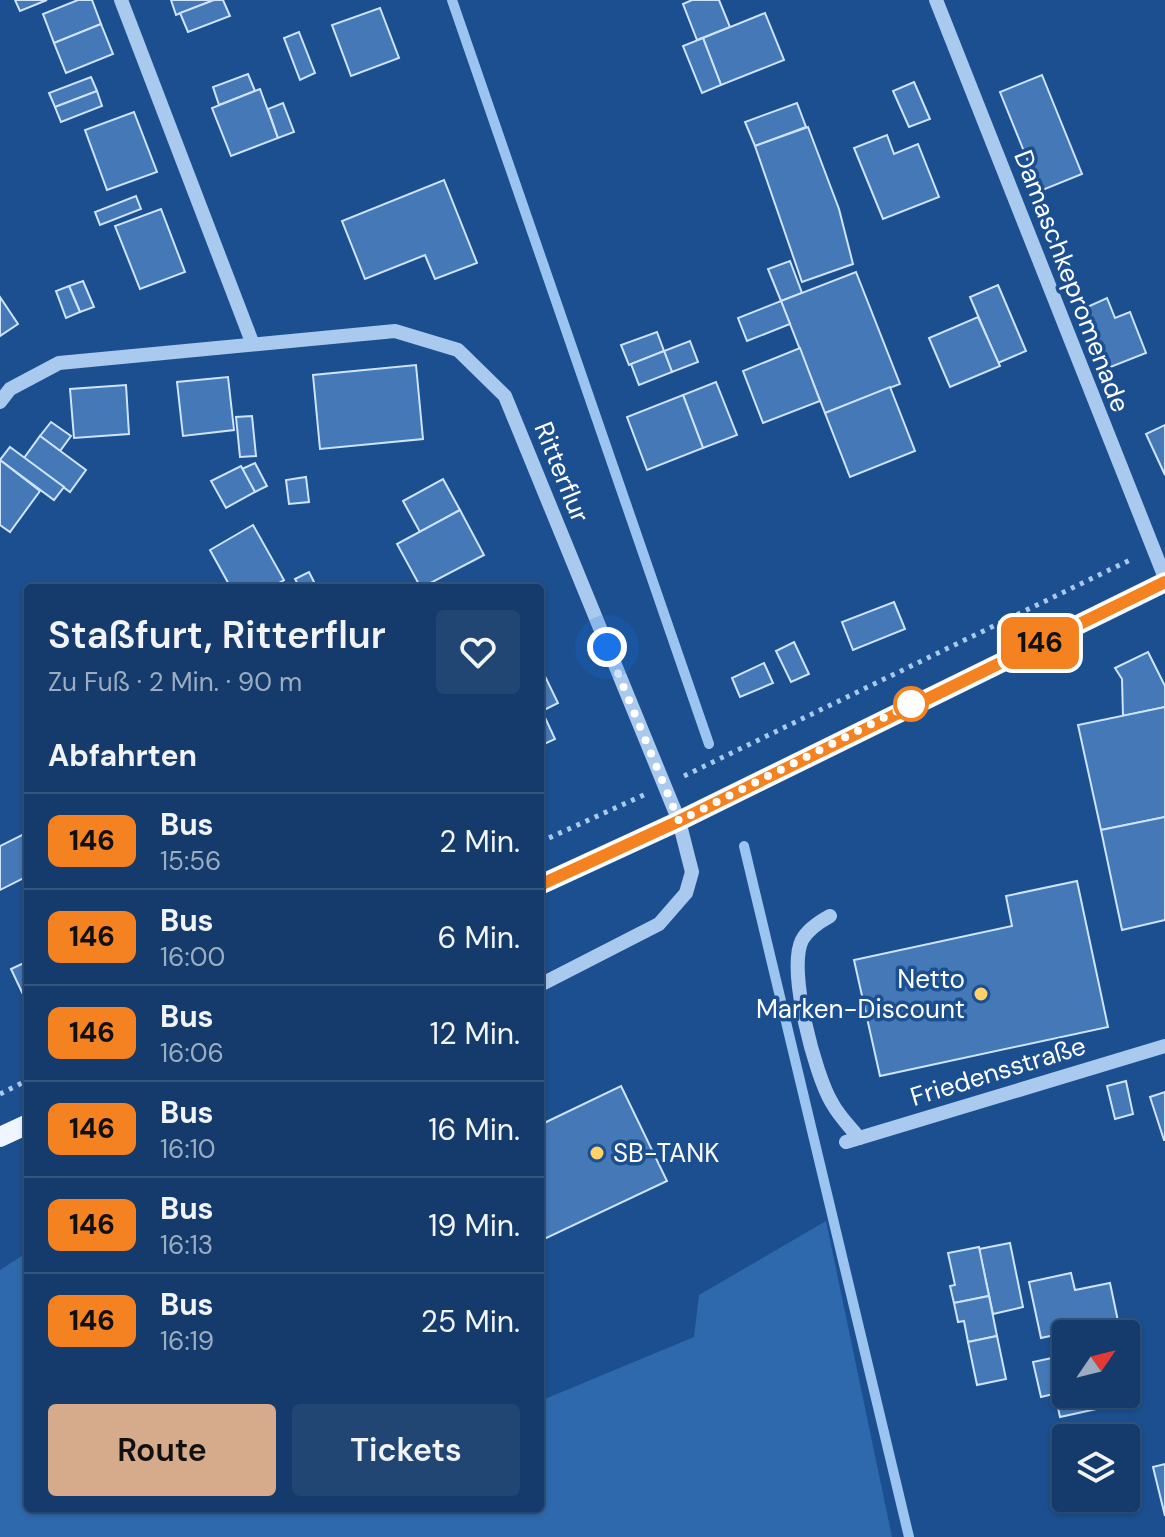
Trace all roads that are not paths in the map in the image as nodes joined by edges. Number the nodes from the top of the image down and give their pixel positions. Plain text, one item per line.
1 (121, 0) edge
2 (936, 0) edge
3 (252, 342) junction
4 (0, 402) edge
5 (1165, 580) edge
6 (679, 821) junction
7 (544, 883) edge
8 (830, 916) dead end
9 (544, 983) edge
10 (1165, 1046) edge
11 (24, 1126) edge
12 (0, 1137) edge

1 - 3 street
2 - 5 street, Damaschkepromenade
3 - 4 street, Ritterflur
3 - 6 street, Ritterflur
5 - 6 main road
6 - 7 main road
6 - 9 street, Ritterflur
8 - 10 street, Friedensstraße
11 - 12 main road

